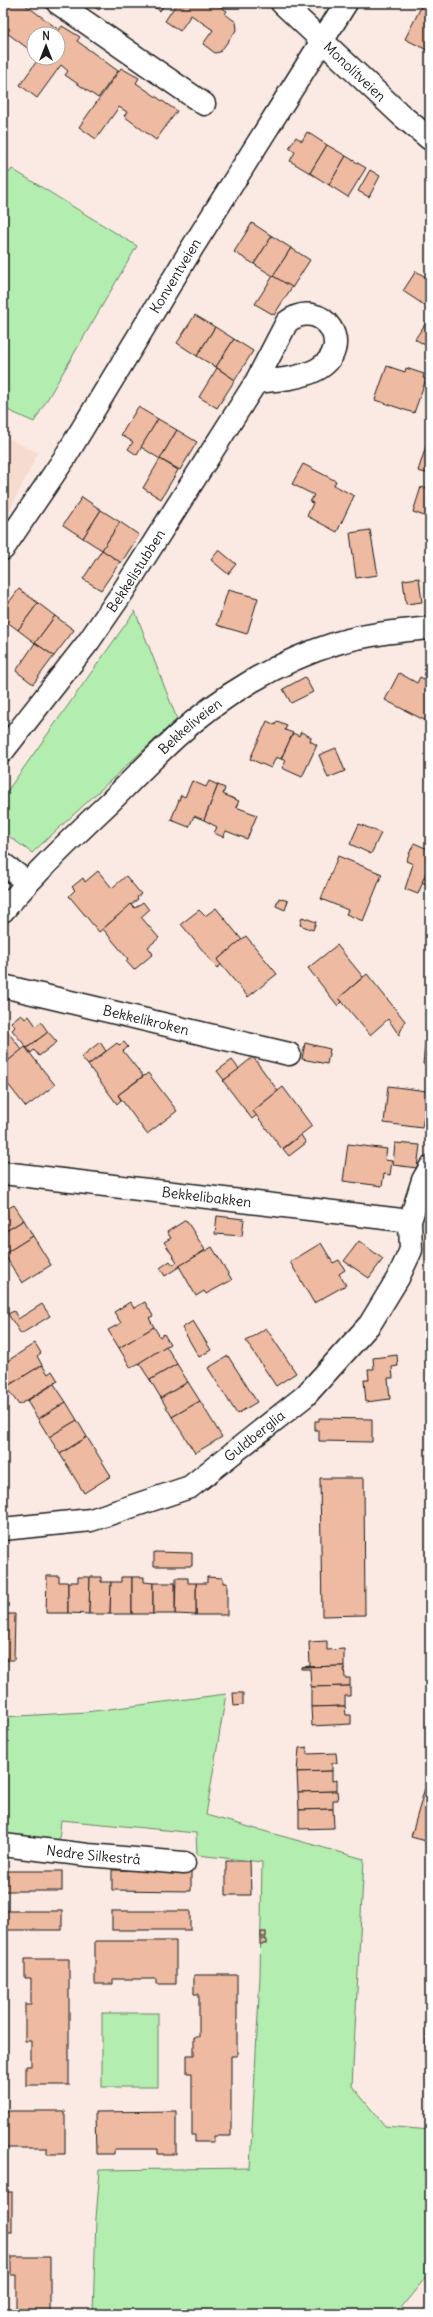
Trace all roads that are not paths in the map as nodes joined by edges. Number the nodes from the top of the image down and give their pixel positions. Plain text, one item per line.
1 (58, 3) edge
2 (282, 3) edge
3 (346, 3) edge
4 (322, 42) junction
5 (204, 104) dead end
6 (430, 139) edge
7 (256, 382) dead end
8 (3, 549) edge
9 (430, 628) edge
10 (3, 751) edge
11 (3, 864) edge
12 (27, 882) junction
13 (3, 912) edge
14 (3, 986) edge
15 (289, 1054) dead end
16 (430, 1168) edge
17 (3, 1173) edge
18 (410, 1221) junction
19 (3, 1529) edge
20 (3, 1845) edge
21 (184, 1863) dead end

1 - 5 street
2 - 4 street, Monolitveien
3 - 4 street, Konventveien
4 - 6 street, Monolitveien
4 - 8 street, Konventveien
7 - 10 street, Bekkelistubben
9 - 12 street, Bekkeliveien
11 - 12 street
12 - 13 street, Bekkeliveien
14 - 15 street, Bekkelikroken
16 - 18 street, Guldberglia
17 - 18 street, Bekkelibakken
18 - 19 street, Guldberglia
20 - 21 street, Nedre Silkestrå

